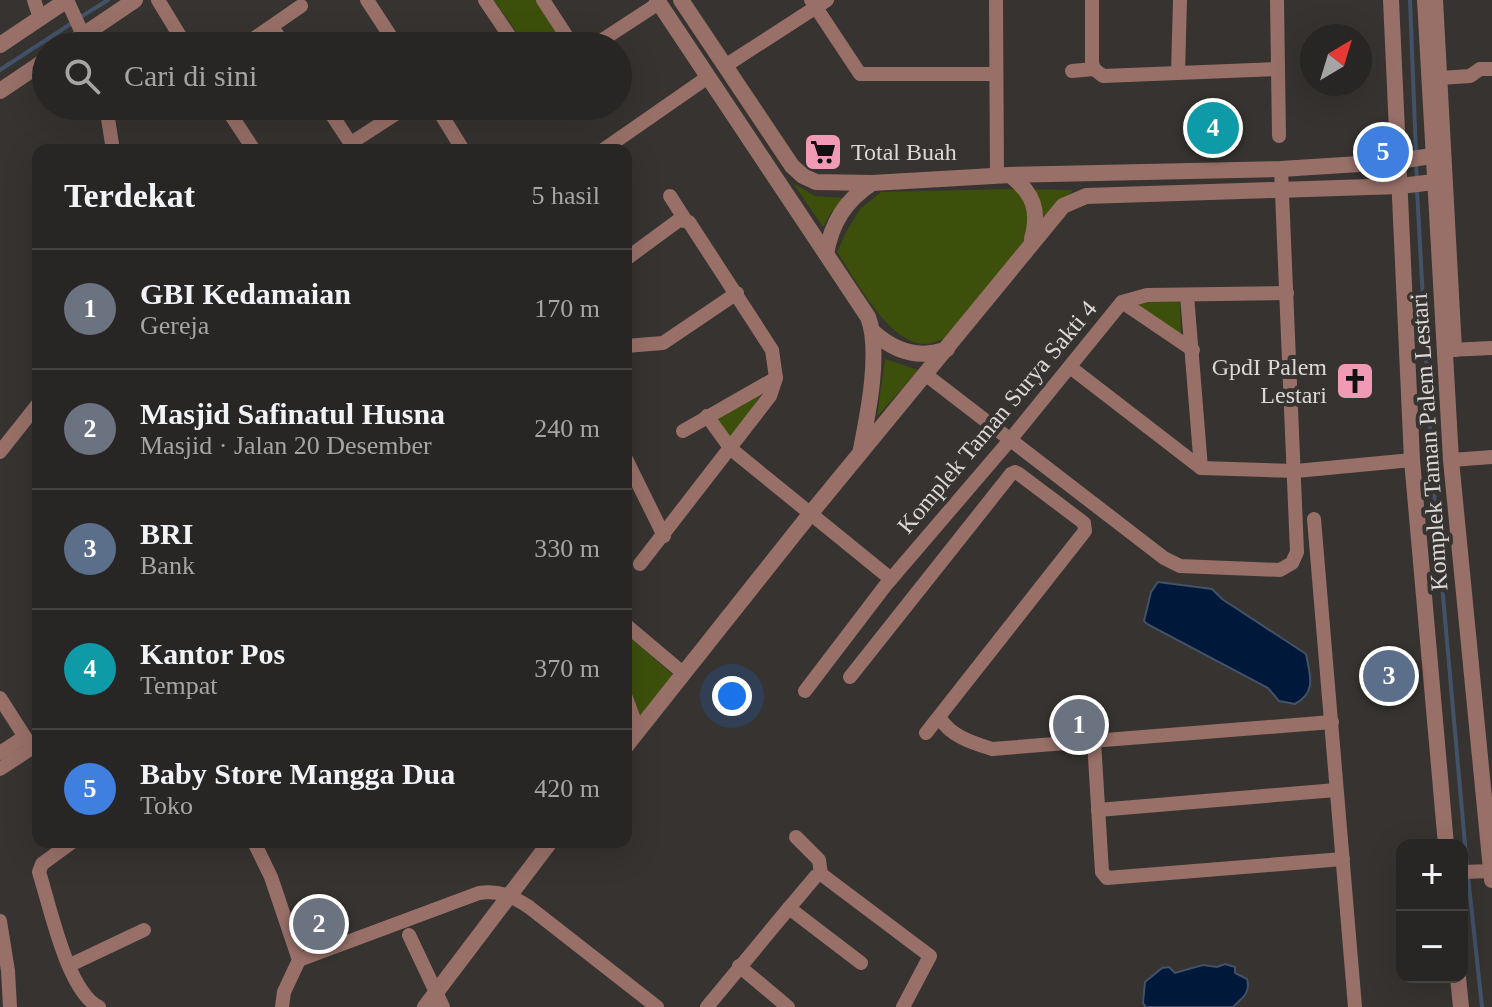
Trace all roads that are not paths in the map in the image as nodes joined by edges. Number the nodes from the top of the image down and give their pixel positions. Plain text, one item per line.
1 (34, 0) edge
2 (135, 0) edge
3 (158, 0) edge
4 (367, 0) edge
5 (485, 0) edge
6 (543, 0) edge
7 (681, 0) edge
8 (996, 0) edge
9 (1092, 0) edge
10 (1180, 0) edge
11 (1277, 0) edge
12 (1391, 0) edge
13 (1425, 0) edge
14 (1436, 0) edge
15 (68, 2) edge
16 (658, 2) edge
17 (818, 2) edge
18 (301, 6) dead end
19 (40, 18) junction
20 (272, 27) junction
21 (83, 32) edge
22 (88, 32) edge
23 (177, 32) edge
24 (264, 32) edge
25 (275, 32) edge
26 (388, 32) edge
27 (502, 32) edge
28 (564, 32) edge
29 (614, 32) edge
30 (0, 45) edge
31 (725, 66) junction
32 (32, 69) edge
33 (1094, 69) junction
34 (1278, 69) junction
35 (1492, 69) edge
36 (1072, 71) dead end
37 (1178, 73) junction
38 (996, 74) junction
39 (708, 77) junction
40 (1440, 78) junction
41 (0, 91) edge
42 (108, 120) edge
43 (234, 120) edge
44 (335, 120) edge
45 (389, 120) edge
46 (445, 120) edge
47 (1279, 136) dead end
48 (112, 144) edge
49 (250, 144) edge
50 (352, 144) edge
51 (356, 144) edge
52 (459, 144) edge
53 (612, 144) edge
54 (1434, 156) junction
55 (1402, 161) junction
56 (1281, 169) junction
57 (1003, 175) junction
58 (1432, 182) junction
59 (872, 183) junction
60 (1404, 186) junction
61 (1283, 190) junction
62 (670, 196) dead end
63 (686, 221) junction
64 (1032, 241) junction
65 (826, 254) junction
66 (632, 255) edge
67 (737, 293) junction
68 (1287, 293) junction
69 (1187, 295) junction
70 (1122, 302) junction
71 (872, 331) junction
72 (632, 346) edge
73 (948, 348) junction
74 (1492, 348) edge
75 (1193, 350) junction
76 (1450, 350) junction
77 (1070, 367) junction
78 (925, 374) junction
79 (776, 378) junction
80 (32, 412) edge
81 (707, 416) junction
82 (683, 431) dead end
83 (1010, 440) junction
84 (731, 449) junction
85 (0, 452) edge
86 (860, 454) junction
87 (1492, 457) edge
88 (1412, 460) junction
89 (1451, 460) junction
90 (1201, 468) junction
91 (632, 471) edge
92 (1296, 471) junction
93 (811, 513) junction
94 (1314, 519) dead end
95 (664, 536) junction
96 (640, 564) dead end
97 (891, 579) junction
98 (632, 630) edge
99 (683, 673) junction
100 (850, 677) dead end
101 (805, 691) dead end
102 (0, 698) edge
103 (632, 714) edge
104 (940, 718) junction
105 (1332, 722) junction
106 (638, 730) junction
107 (926, 733) dead end
108 (24, 737) junction
109 (632, 738) edge
110 (1094, 741) junction
111 (0, 753) edge
112 (0, 769) edge
113 (1336, 790) junction
114 (1098, 810) junction
115 (796, 837) dead end
116 (1445, 839) edge
117 (65, 848) edge
118 (257, 848) edge
119 (545, 848) edge
120 (1343, 859) junction
121 (1468, 872) edge
122 (1489, 873) edge
123 (821, 874) junction
124 (508, 894) junction
125 (789, 908) junction
126 (0, 921) edge
127 (144, 930) dead end
128 (409, 935) dead end
129 (2, 936) edge
130 (299, 960) junction
131 (861, 963) dead end
132 (70, 965) junction
133 (739, 966) junction
134 (1459, 983) edge
135 (437, 997) edge
136 (10, 1007) edge
137 (99, 1007) edge
138 (282, 1007) edge
139 (657, 1007) edge
140 (707, 1007) edge
141 (788, 1007) edge
142 (903, 1007) edge
143 (1355, 1007) edge
144 (1461, 1007) edge

1 - 19 street
2 - 22 street
3 - 23 street
4 - 26 street
5 - 27 street
6 - 28 street
7 - 31 street
8 - 38 street
9 - 33 street
10 - 37 street
11 - 34 street
12 - 55 street, Komplek Taman Palem Lestari
13 - 54 street, Komplek Taman Palem Lestari
14 - 40 street
15 - 19 street
15 - 21 street
16 - 29 street
16 - 39 street
17 - 31 street
17 - 38 street
18 - 20 street
19 - 30 street
20 - 24 street
20 - 25 street
31 - 59 street
32 - 41 street
33 - 36 street
33 - 37 street
34 - 37 street
34 - 47 street
35 - 40 street
38 - 57 street
39 - 53 street
39 - 65 street
40 - 54 street
42 - 48 street
43 - 49 street
44 - 50 street
45 - 51 street
46 - 52 street
54 - 55 street
54 - 58 street, Komplek Taman Palem Lestari
54 - 76 street
55 - 56 street
55 - 60 street, Komplek Taman Palem Lestari
56 - 57 street
56 - 61 street
57 - 59 street
57 - 64 street
58 - 60 street
58 - 76 street, Komplek Taman Palem Lestari
59 - 65 street
60 - 61 street
60 - 88 street, Komplek Taman Palem Lestari
61 - 64 street
61 - 68 street
62 - 63 street
63 - 66 street
63 - 67 street
64 - 73 street
65 - 71 street
67 - 72 street
67 - 79 street
68 - 69 street, Komplek Taman Surya Sakti 4
68 - 92 street
69 - 70 street, Komplek Taman Surya Sakti 4
69 - 75 street
70 - 75 street
70 - 77 street, Komplek Taman Surya Sakti 4
71 - 73 street
71 - 86 street
73 - 78 street
74 - 76 street
75 - 90 street
76 - 89 street, Komplek Taman Palem Lestari
77 - 83 street, Komplek Taman Surya Sakti 4
77 - 90 street
78 - 83 street
78 - 86 street
79 - 81 street
79 - 84 street
80 - 85 street
81 - 82 street
81 - 84 street
83 - 92 street
83 - 97 street, Komplek Taman Surya Sakti 4
84 - 93 street
84 - 95 street
86 - 93 street
87 - 89 street
88 - 92 street
88 - 116 street, Komplek Taman Palem Lestari
89 - 122 street, Komplek Taman Palem Lestari
90 - 92 street
91 - 95 street
93 - 97 street
93 - 99 street
94 - 105 street
95 - 96 street
97 - 101 street, Komplek Taman Surya Sakti 4
98 - 99 street
99 - 106 street
100 - 104 street
102 - 108 street
103 - 106 street
104 - 107 street
104 - 110 street
105 - 110 street
105 - 113 street
106 - 109 street
108 - 111 street
108 - 112 street
110 - 114 street
113 - 114 street
113 - 120 street
114 - 120 street
115 - 123 street
117 - 132 street
118 - 130 street
119 - 124 street
120 - 143 street
121 - 122 street
123 - 125 street
123 - 142 street
124 - 130 street
124 - 135 street
124 - 139 street
125 - 131 street
125 - 133 street
126 - 129 street
127 - 132 street
128 - 135 street
129 - 136 street
130 - 138 street
132 - 137 street
133 - 140 street
133 - 141 street
134 - 144 street

